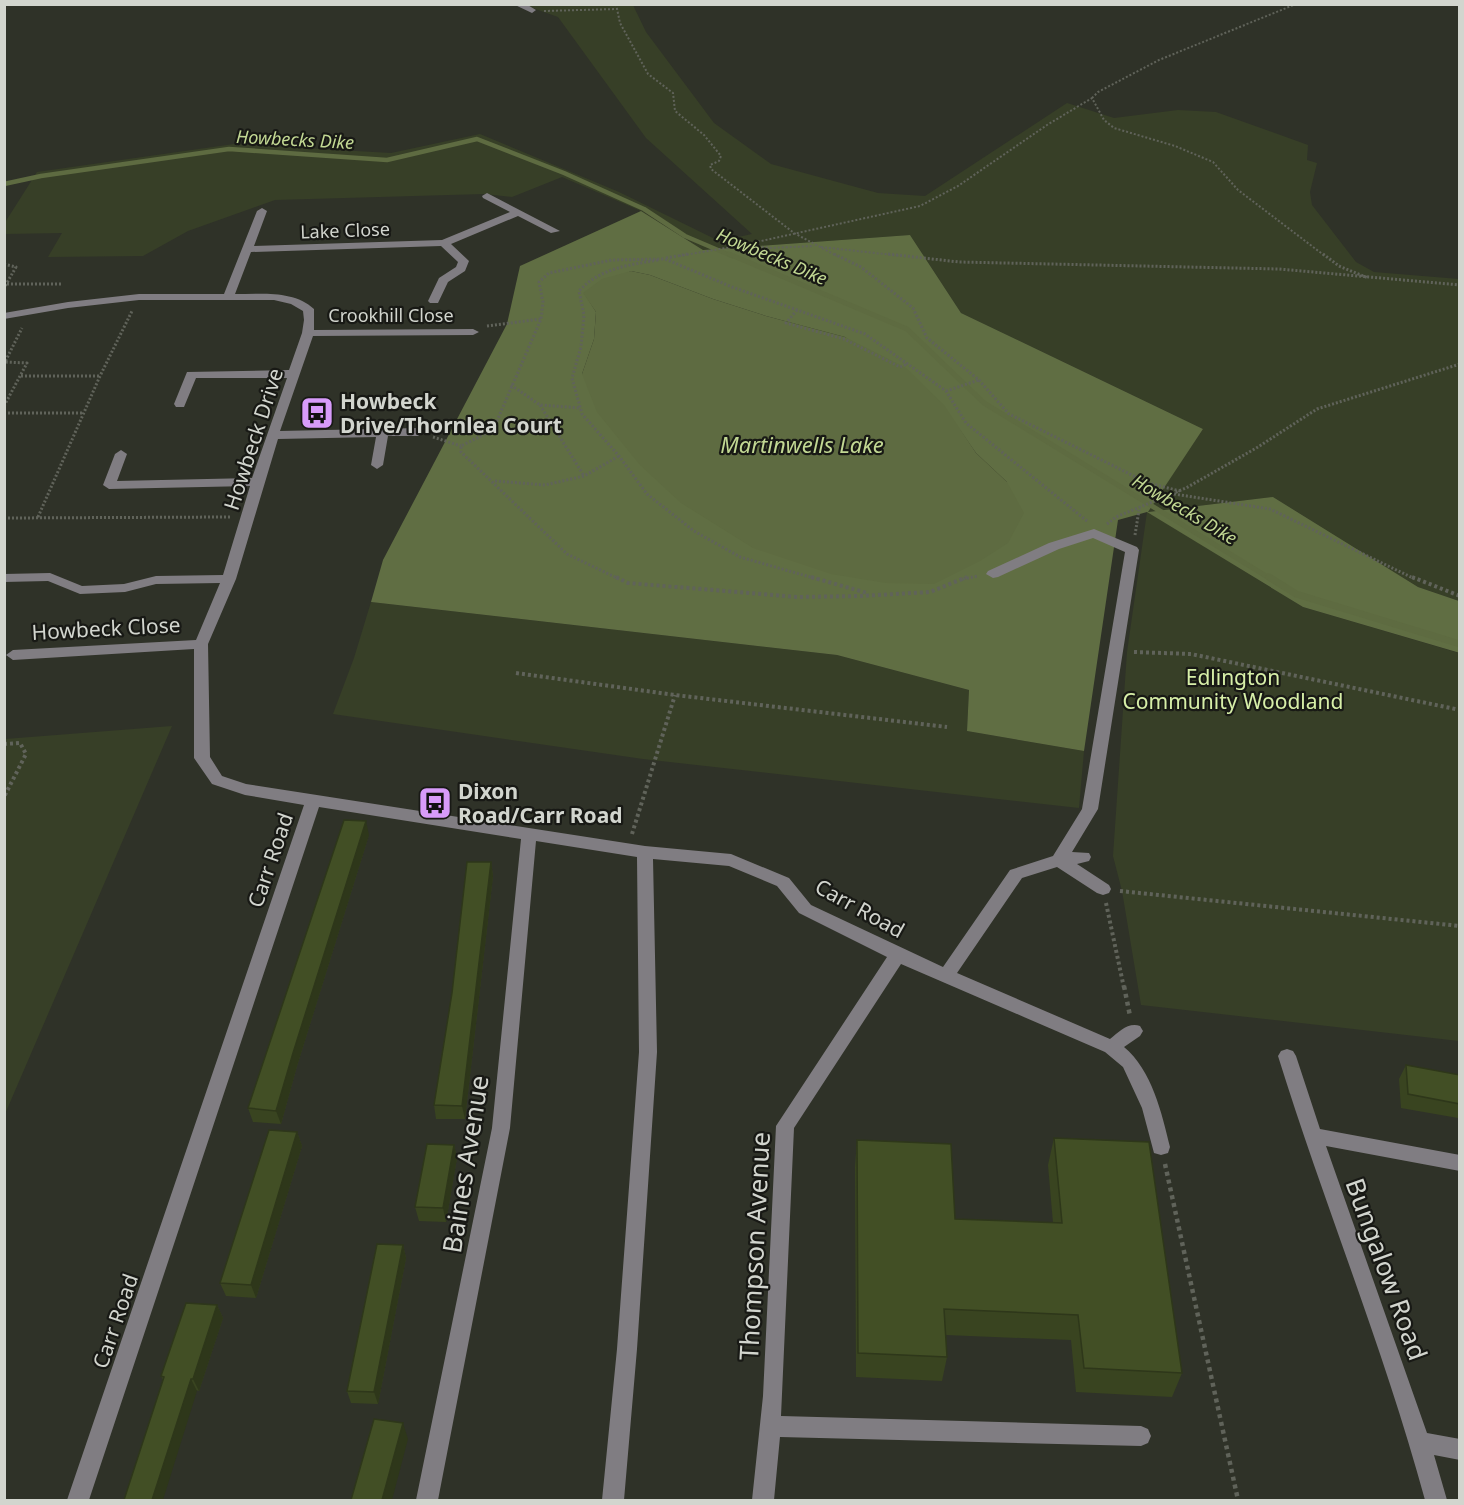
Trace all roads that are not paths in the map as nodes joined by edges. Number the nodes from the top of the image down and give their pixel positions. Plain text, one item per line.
1 (517, 4) edge
2 (532, 10) road end
3 (487, 196) dead end
4 (262, 211) dead end
5 (518, 212) junction
6 (555, 231) dead end
7 (444, 243) junction
8 (248, 249) junction
9 (229, 296) junction
10 (434, 301) dead end
11 (4, 316) edge
12 (473, 332) road end
13 (308, 333) junction
14 (294, 374) junction
15 (180, 404) dead end
16 (383, 432) junction
17 (418, 432) road end
18 (274, 435) junction
19 (121, 454) dead end
20 (377, 465) dead end
21 (257, 482) junction
22 (993, 574) road end
23 (4, 578) edge
24 (229, 579) junction
25 (201, 644) junction
26 (13, 655) dead end
27 (313, 801) junction
28 (529, 833) junction
29 (636, 850) junction
30 (1083, 857) dead end
31 (1059, 860) junction
32 (1103, 889) road end
33 (898, 955) junction
34 (947, 975) junction
35 (1134, 1031) road end
36 (1111, 1047) junction
37 (1287, 1056) dead end
38 (1311, 1135) junction
39 (1161, 1147) road end
40 (1460, 1163) edge
41 (770, 1426) junction
42 (1142, 1437) dead end
43 (1420, 1442) junction
44 (1460, 1450) edge
45 (78, 1500) edge
46 (427, 1500) edge
47 (613, 1500) edge
48 (763, 1500) edge
49 (1436, 1500) edge

1 - 2 street
3 - 5 street
4 - 8 street
5 - 6 street
5 - 7 street, Lake Close
7 - 8 street, Lake Close
7 - 10 street
8 - 9 street
9 - 11 street, Howbeck Drive
9 - 13 street, Howbeck Drive
12 - 13 street, Crookhill Close
13 - 14 street, Howbeck Drive
14 - 15 street
14 - 18 street, Howbeck Drive
16 - 17 street
16 - 18 street
16 - 20 street
18 - 21 street, Howbeck Drive
19 - 21 street
21 - 24 street, Howbeck Drive
22 - 31 street
23 - 24 street
24 - 25 street, Howbeck Drive
25 - 26 street, Howbeck Close
25 - 27 street, Howbeck Drive
27 - 28 street, Carr Road
27 - 45 street, Carr Road
28 - 29 street, Carr Road
28 - 46 street, Baines Avenue
29 - 33 street, Carr Road
29 - 47 street
30 - 31 street
31 - 32 street
31 - 34 street
33 - 34 street, Carr Road
33 - 41 street, Thompson Avenue
34 - 36 street, Carr Road
35 - 36 street
36 - 39 street
37 - 38 street, Bungalow Road
38 - 40 street
38 - 43 street, Bungalow Road
41 - 42 street
41 - 48 street, Thompson Avenue
43 - 44 street
43 - 49 street, Bungalow Road

